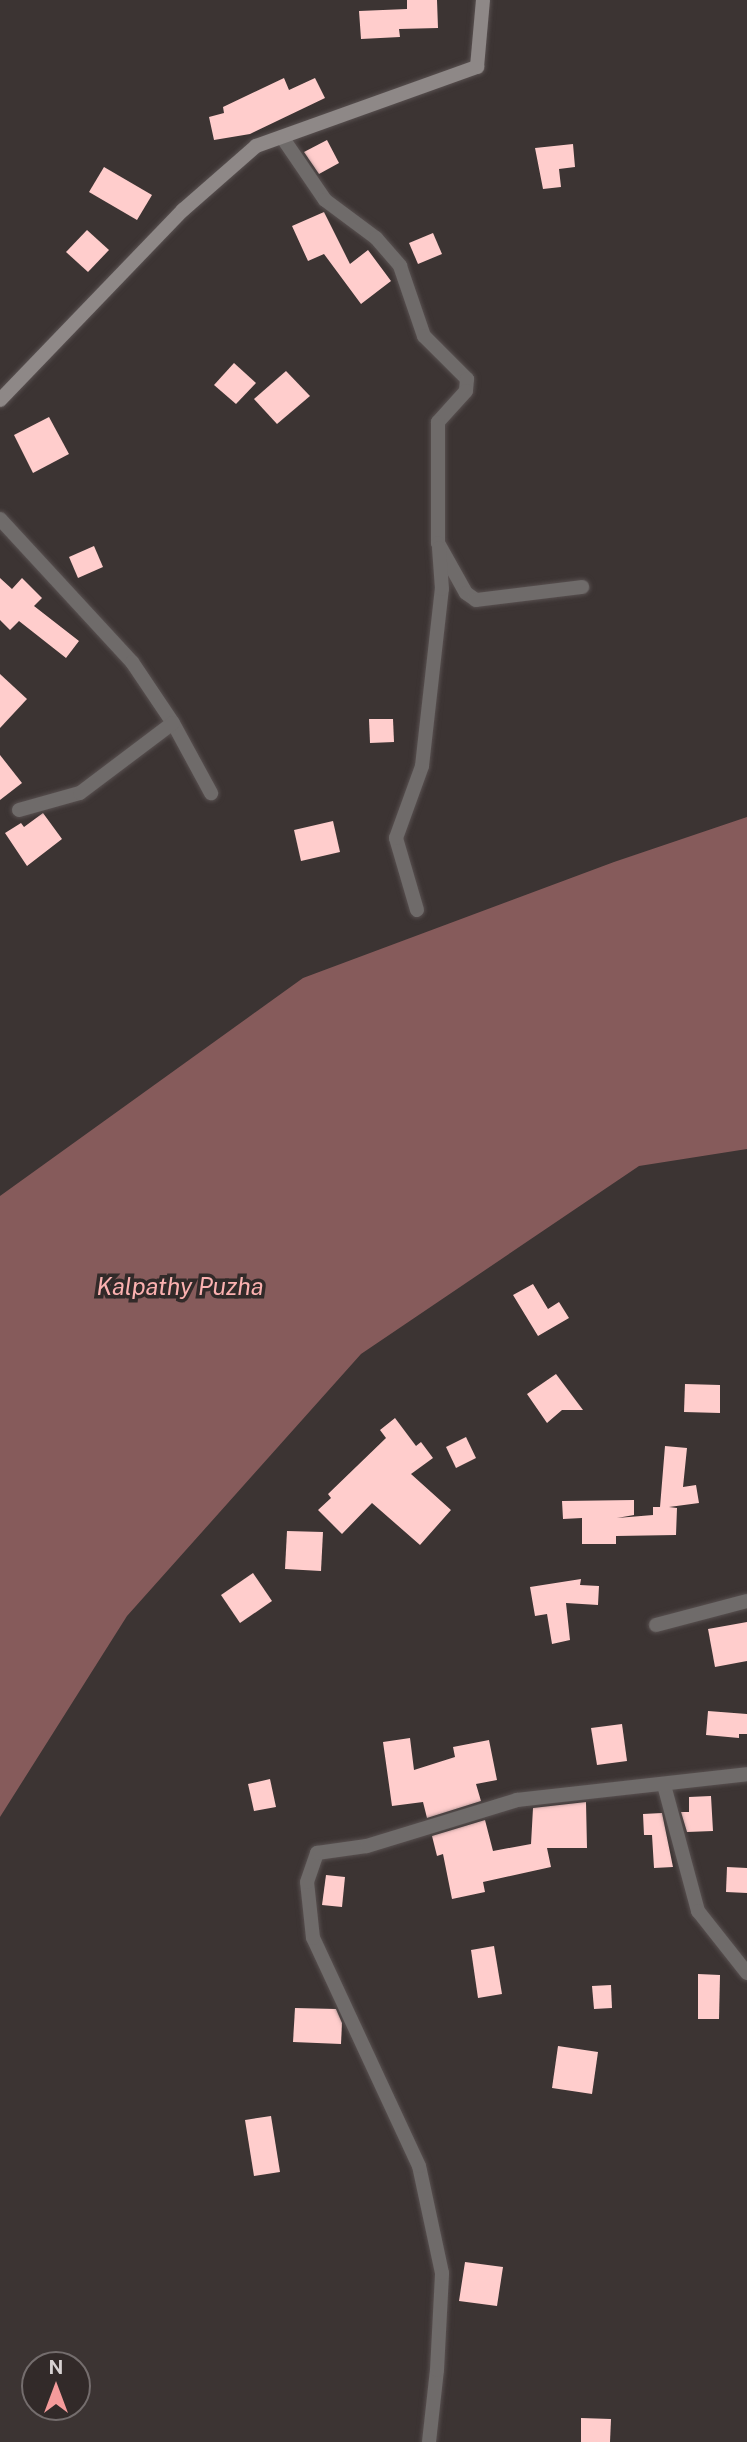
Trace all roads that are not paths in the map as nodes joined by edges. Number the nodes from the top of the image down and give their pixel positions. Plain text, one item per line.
1 (483, 0) edge
2 (282, 137) junction
3 (3, 392) edge
4 (0, 519) edge
5 (438, 543) junction
6 (582, 587) dead end
7 (173, 723) junction
8 (211, 793) dead end
9 (19, 810) dead end
10 (417, 910) dead end
11 (747, 1601) edge
12 (656, 1625) dead end
13 (747, 1774) edge
14 (664, 1785) junction
15 (747, 1973) edge
16 (429, 2442) edge

1 - 2 street
2 - 3 street
2 - 5 street
4 - 7 street
5 - 6 street
5 - 10 street
7 - 8 street
7 - 9 street
11 - 12 street
13 - 14 street
14 - 15 street
14 - 16 street

